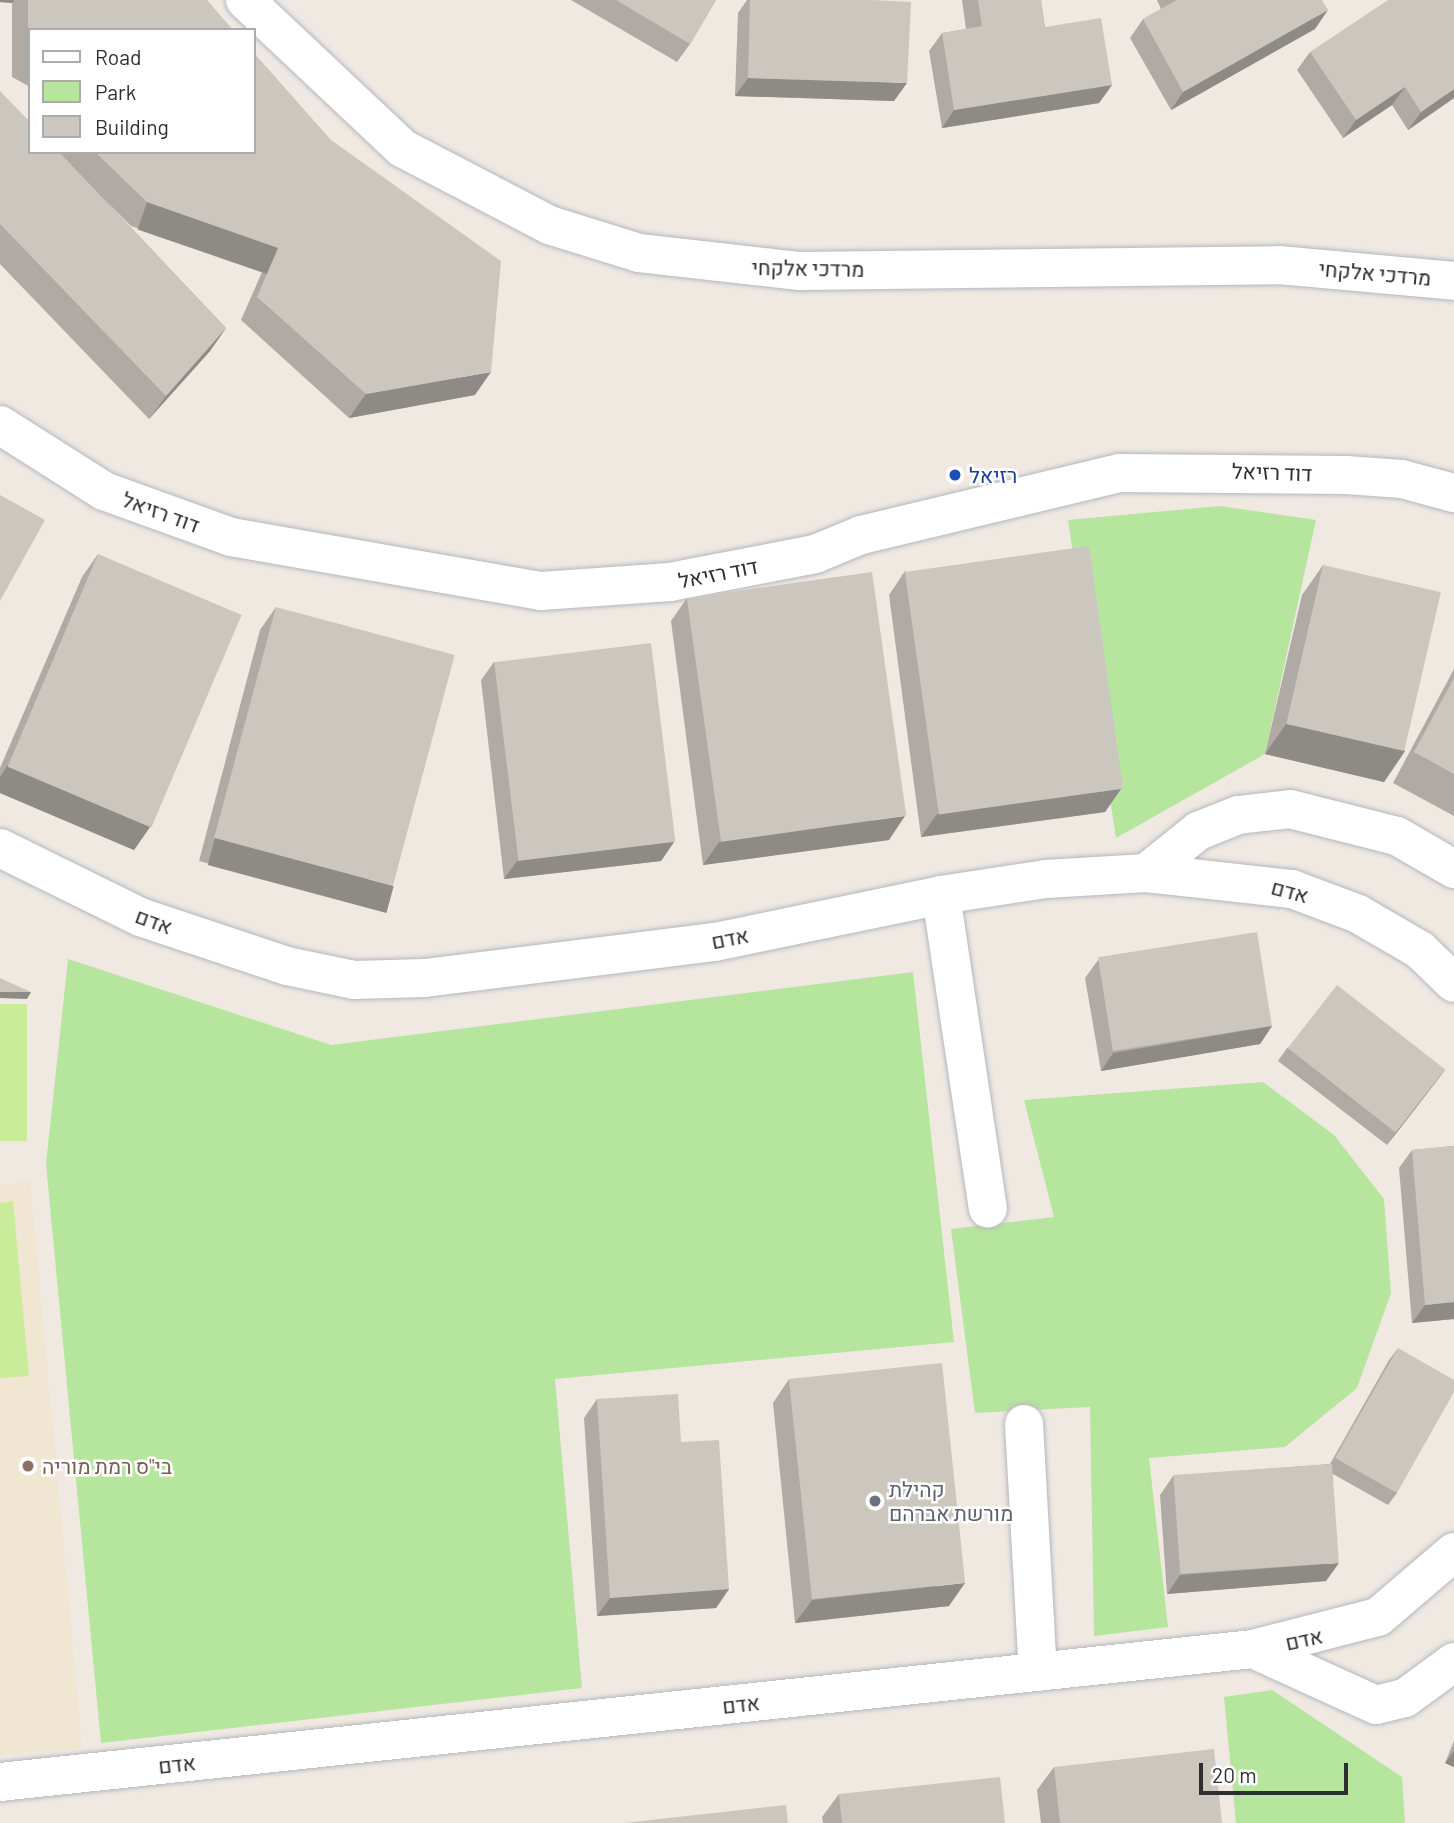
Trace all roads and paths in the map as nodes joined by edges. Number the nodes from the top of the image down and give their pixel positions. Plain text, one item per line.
1 (245, 0) edge
2 (1454, 281) edge
3 (0, 425) edge
4 (1454, 493) edge
5 (0, 849) edge
6 (1454, 869) edge
7 (1146, 873) junction
8 (941, 895) junction
9 (1454, 983) edge
10 (988, 1208) dead end
11 (1024, 1424) dead end
12 (1454, 1552) edge
13 (1253, 1649) junction
14 (1454, 1662) edge
15 (1038, 1672) junction
16 (0, 1782) edge

1 - 2 street, מרדכי אלקחי
3 - 4 street, דוד רזיאל
5 - 8 street, אדם
6 - 7 street
7 - 8 street, אדם
7 - 9 street, אדם
8 - 10 street
11 - 15 street
12 - 13 street, אדם
13 - 14 street
13 - 15 street, אדם
15 - 16 street, אדם

